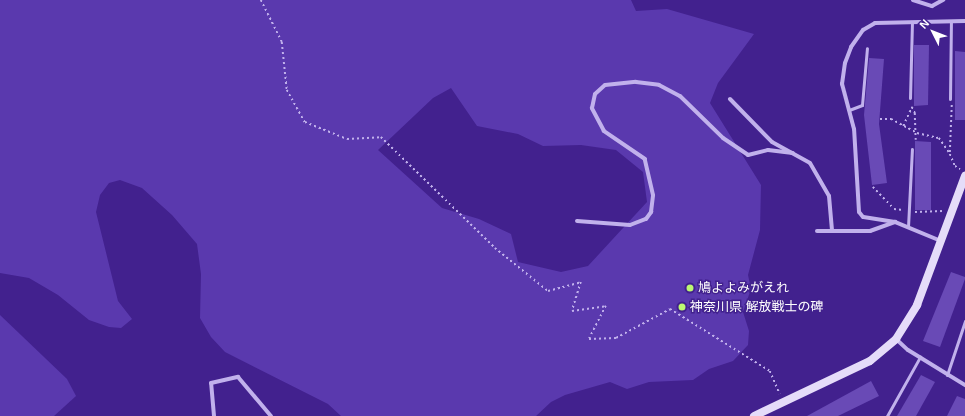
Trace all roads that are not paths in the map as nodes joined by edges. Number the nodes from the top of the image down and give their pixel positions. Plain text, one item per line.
1 (913, 0) edge
2 (944, 0) edge
3 (951, 21) junction
4 (965, 21) edge
5 (912, 22) junction
6 (867, 48) dead end
7 (730, 98) dead end
8 (910, 98) dead end
9 (950, 99) dead end
10 (849, 110) junction
11 (912, 149) dead end
12 (793, 153) junction
13 (964, 180) edge
14 (577, 221) dead end
15 (895, 222) junction
16 (908, 227) junction
17 (817, 231) dead end
18 (832, 231) junction
19 (941, 240) junction
20 (965, 321) edge
21 (896, 339) junction
22 (920, 357) junction
23 (947, 375) junction
24 (965, 385) edge
25 (214, 416) edge
26 (271, 416) edge
27 (754, 416) edge
28 (886, 416) edge

1 - 2 street
3 - 4 street
3 - 5 street
3 - 9 lane
5 - 8 lane
5 - 10 street
6 - 10 lane
7 - 12 street
10 - 15 street
11 - 16 lane
12 - 14 street
12 - 18 street
13 - 19 street
15 - 16 street
15 - 18 street
16 - 19 street
17 - 18 street
19 - 21 street
20 - 23 lane
21 - 22 street
21 - 27 street
22 - 23 street
22 - 28 lane
23 - 24 street
25 - 26 street

